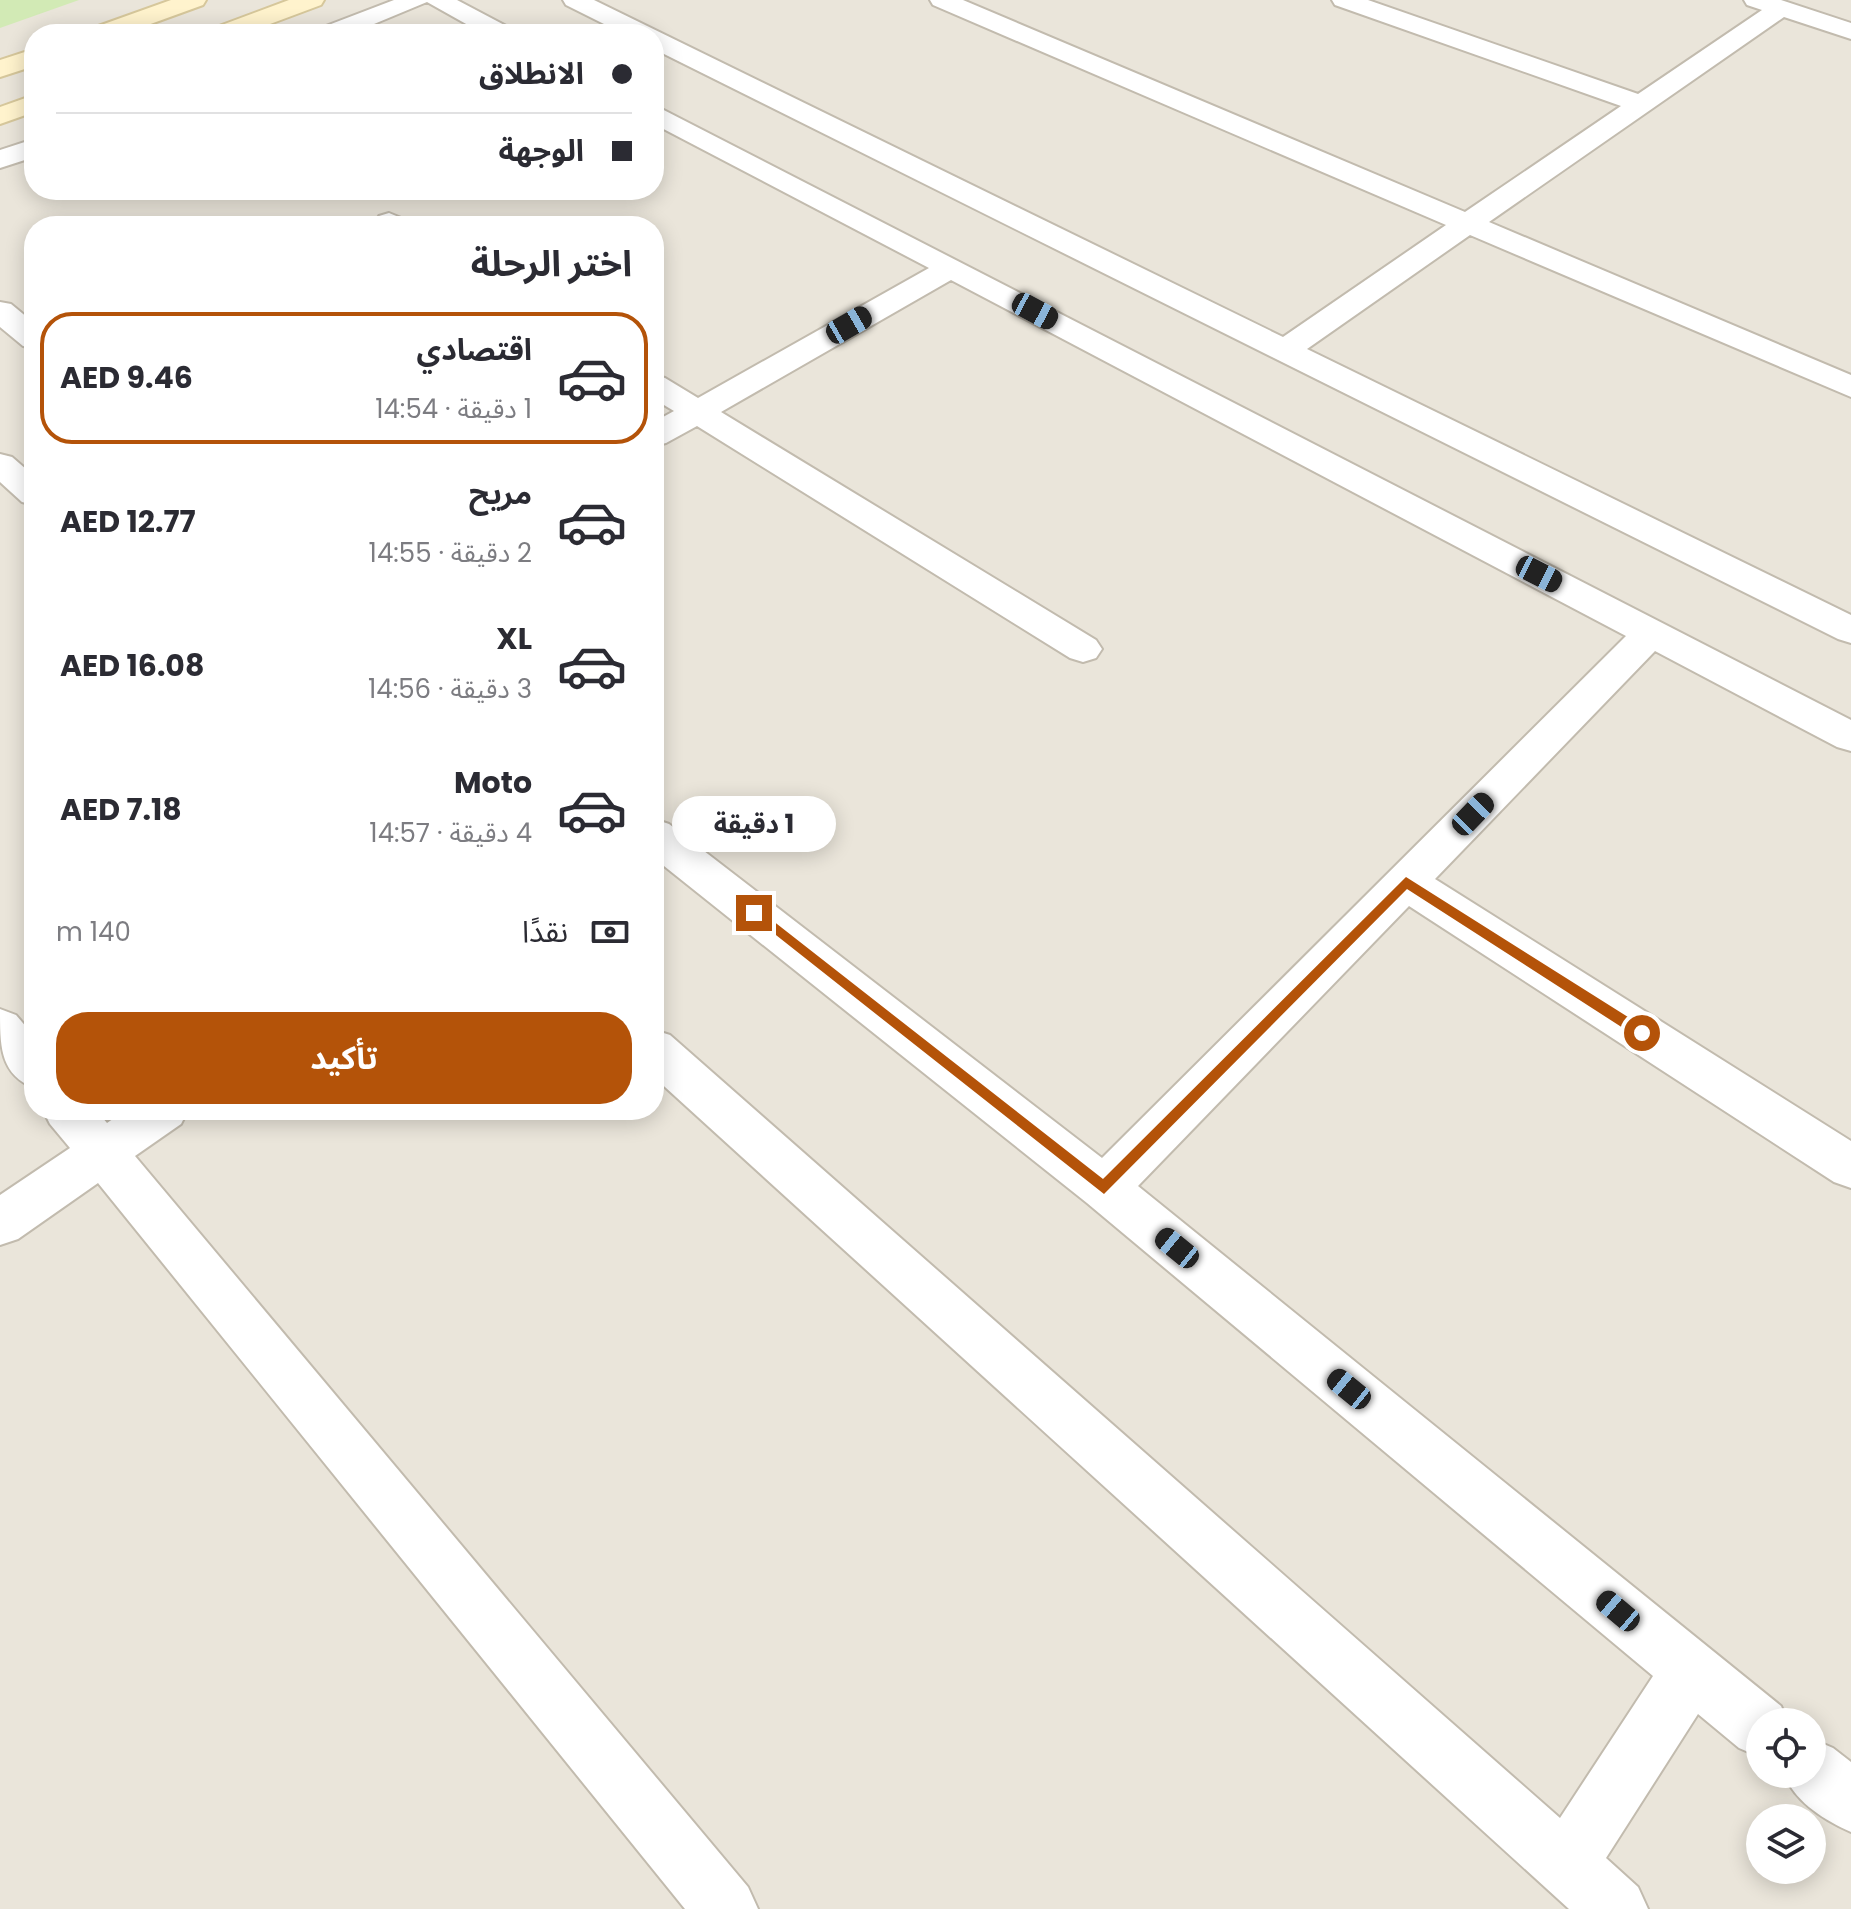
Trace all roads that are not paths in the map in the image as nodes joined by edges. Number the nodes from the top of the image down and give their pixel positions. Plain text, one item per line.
1 (194, 0) edge
2 (312, 0) edge
3 (416, 0) edge
4 (438, 0) edge
5 (575, 0) edge
6 (942, 0) edge
7 (1344, 0) edge
8 (1768, 4) edge
9 (127, 24) edge
10 (247, 24) edge
11 (353, 24) edge
12 (484, 24) edge
13 (624, 24) edge
14 (1851, 31) edge
15 (664, 44) edge
16 (24, 61) edge
17 (0, 69) edge
18 (1640, 104) junction
19 (24, 107) edge
20 (0, 116) edge
21 (664, 118) edge
22 (24, 151) edge
23 (0, 160) edge
24 (1467, 224) junction
25 (951, 268) junction
26 (0, 311) edge
27 (24, 331) edge
28 (1284, 350) junction
29 (1851, 387) edge
30 (664, 391) edge
31 (697, 412) junction
32 (664, 430) edge
33 (0, 464) edge
34 (24, 485) edge
35 (1851, 630) edge
36 (1651, 633) junction
37 (1083, 649) dead end
38 (1851, 737) edge
39 (664, 843) edge
40 (1406, 882) junction
41 (0, 1028) edge
42 (24, 1057) edge
43 (664, 1058) edge
44 (75, 1120) edge
45 (149, 1120) edge
46 (102, 1152) junction
47 (1851, 1167) edge
48 (1104, 1188) junction
49 (0, 1223) edge
50 (1691, 1671) junction
51 (1746, 1716) edge
52 (1826, 1780) edge
53 (1851, 1801) edge
54 (1566, 1865) junction
55 (726, 1909) edge
56 (1616, 1909) edge

1 - 9 main road
2 - 10 main road
3 - 11 street
4 - 12 street
5 - 13 street
6 - 24 street
7 - 18 street
8 - 14 street
8 - 18 street
15 - 28 street
16 - 17 main road
18 - 24 street
19 - 20 main road
21 - 25 street
22 - 23 street
24 - 28 street
24 - 29 street
25 - 31 street
25 - 36 street
26 - 27 street
28 - 35 street
30 - 31 street
31 - 32 street
31 - 37 street
33 - 34 street
36 - 38 street
36 - 40 street
39 - 48 street
40 - 47 street
40 - 48 street
41 - 42 street
43 - 54 street
44 - 46 street
45 - 46 street
46 - 49 street
46 - 55 street
48 - 50 street
50 - 51 street
50 - 54 street
52 - 53 street
54 - 56 street

